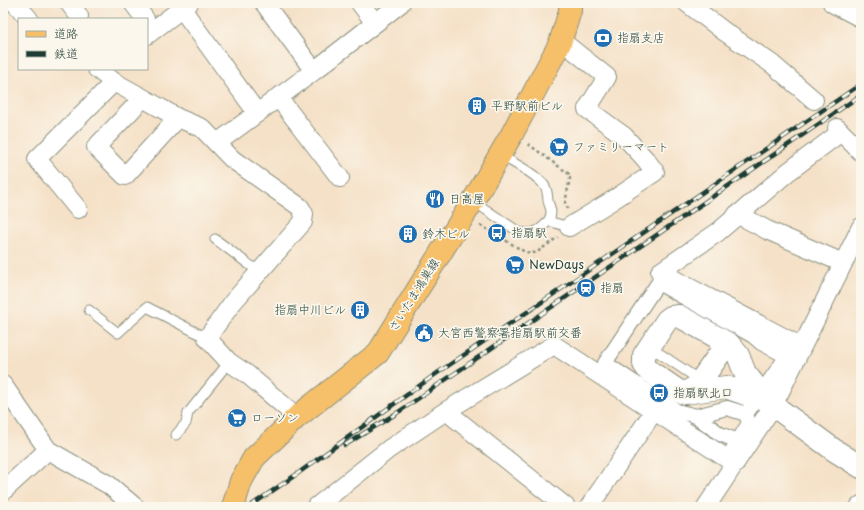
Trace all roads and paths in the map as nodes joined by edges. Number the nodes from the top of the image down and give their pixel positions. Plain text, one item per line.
1 (15, 3) edge
2 (133, 3) edge
3 (264, 3) edge
4 (360, 3) edge
5 (401, 3) edge
6 (570, 3) edge
7 (687, 3) edge
8 (832, 3) edge
9 (185, 6) edge
10 (28, 18) edge
11 (143, 18) edge
12 (861, 18) edge
13 (375, 23) junction
14 (148, 26) edge
15 (560, 43) junction
16 (314, 70) junction
17 (104, 73) edge
18 (278, 97) junction
19 (143, 98) junction
20 (814, 100) dead end
21 (257, 112) junction
22 (178, 118) junction
23 (217, 142) junction
24 (861, 152) edge
25 (500, 155) junction
26 (340, 178) dead end
27 (473, 201) junction
28 (78, 209) dead end
29 (737, 214) junction
30 (548, 221) junction
31 (569, 227) joint
32 (861, 227) edge
33 (215, 239) dead end
34 (842, 263) junction
35 (259, 272) junction
36 (89, 310) dead end
37 (207, 338) junction
38 (719, 338) junction
39 (795, 349) junction
40 (229, 362) junction
41 (3, 385) edge
42 (693, 387) junction
43 (766, 401) junction
44 (654, 410) junction
45 (446, 411) junction
46 (746, 414) junction
47 (696, 416) junction
48 (297, 417) junction
49 (176, 435) dead end
50 (738, 441) junction
51 (48, 450) junction
52 (731, 462) junction
53 (861, 467) edge
54 (3, 491) edge
55 (128, 505) edge
56 (230, 505) edge
57 (861, 505) edge
58 (317, 507) edge
59 (566, 507) edge
60 (589, 507) edge
61 (706, 507) edge
62 (859, 507) edge

1 - 10 street
2 - 11 street
3 - 16 street
4 - 13 street
5 - 13 street
6 - 15 main road, さいたま鴻巣線
7 - 20 street
8 - 12 street
9 - 14 street
9 - 21 street
13 - 16 street
15 - 25 main road, さいたま鴻巣線
15 - 31 street
16 - 18 street
17 - 19 street
17 - 28 street
18 - 21 street
18 - 26 street
19 - 22 street
19 - 22 street
21 - 23 street
22 - 23 street
23 - 35 street
24 - 29 street
25 - 27 main road, さいたま鴻巣線
25 - 30 lane
27 - 30 lane
27 - 48 main road, さいたま鴻巣線
29 - 34 street
29 - 39 street
30 - 31 lane
32 - 34 street
33 - 35 lane
34 - 39 street
35 - 37 street
36 - 37 lane
37 - 40 street
38 - 42 street
38 - 42 street
38 - 43 street
39 - 43 street
39 - 47 street
40 - 48 street
40 - 49 lane
41 - 51 street
42 - 43 street
43 - 46 street
43 - 52 street
43 - 53 street
44 - 45 street
44 - 52 street
44 - 60 street
45 - 58 street
45 - 59 street
46 - 47 street
46 - 50 street
47 - 50 street
48 - 56 main road, さいたま鴻巣線
50 - 52 street
51 - 54 street
51 - 55 street
52 - 61 street
57 - 62 street

